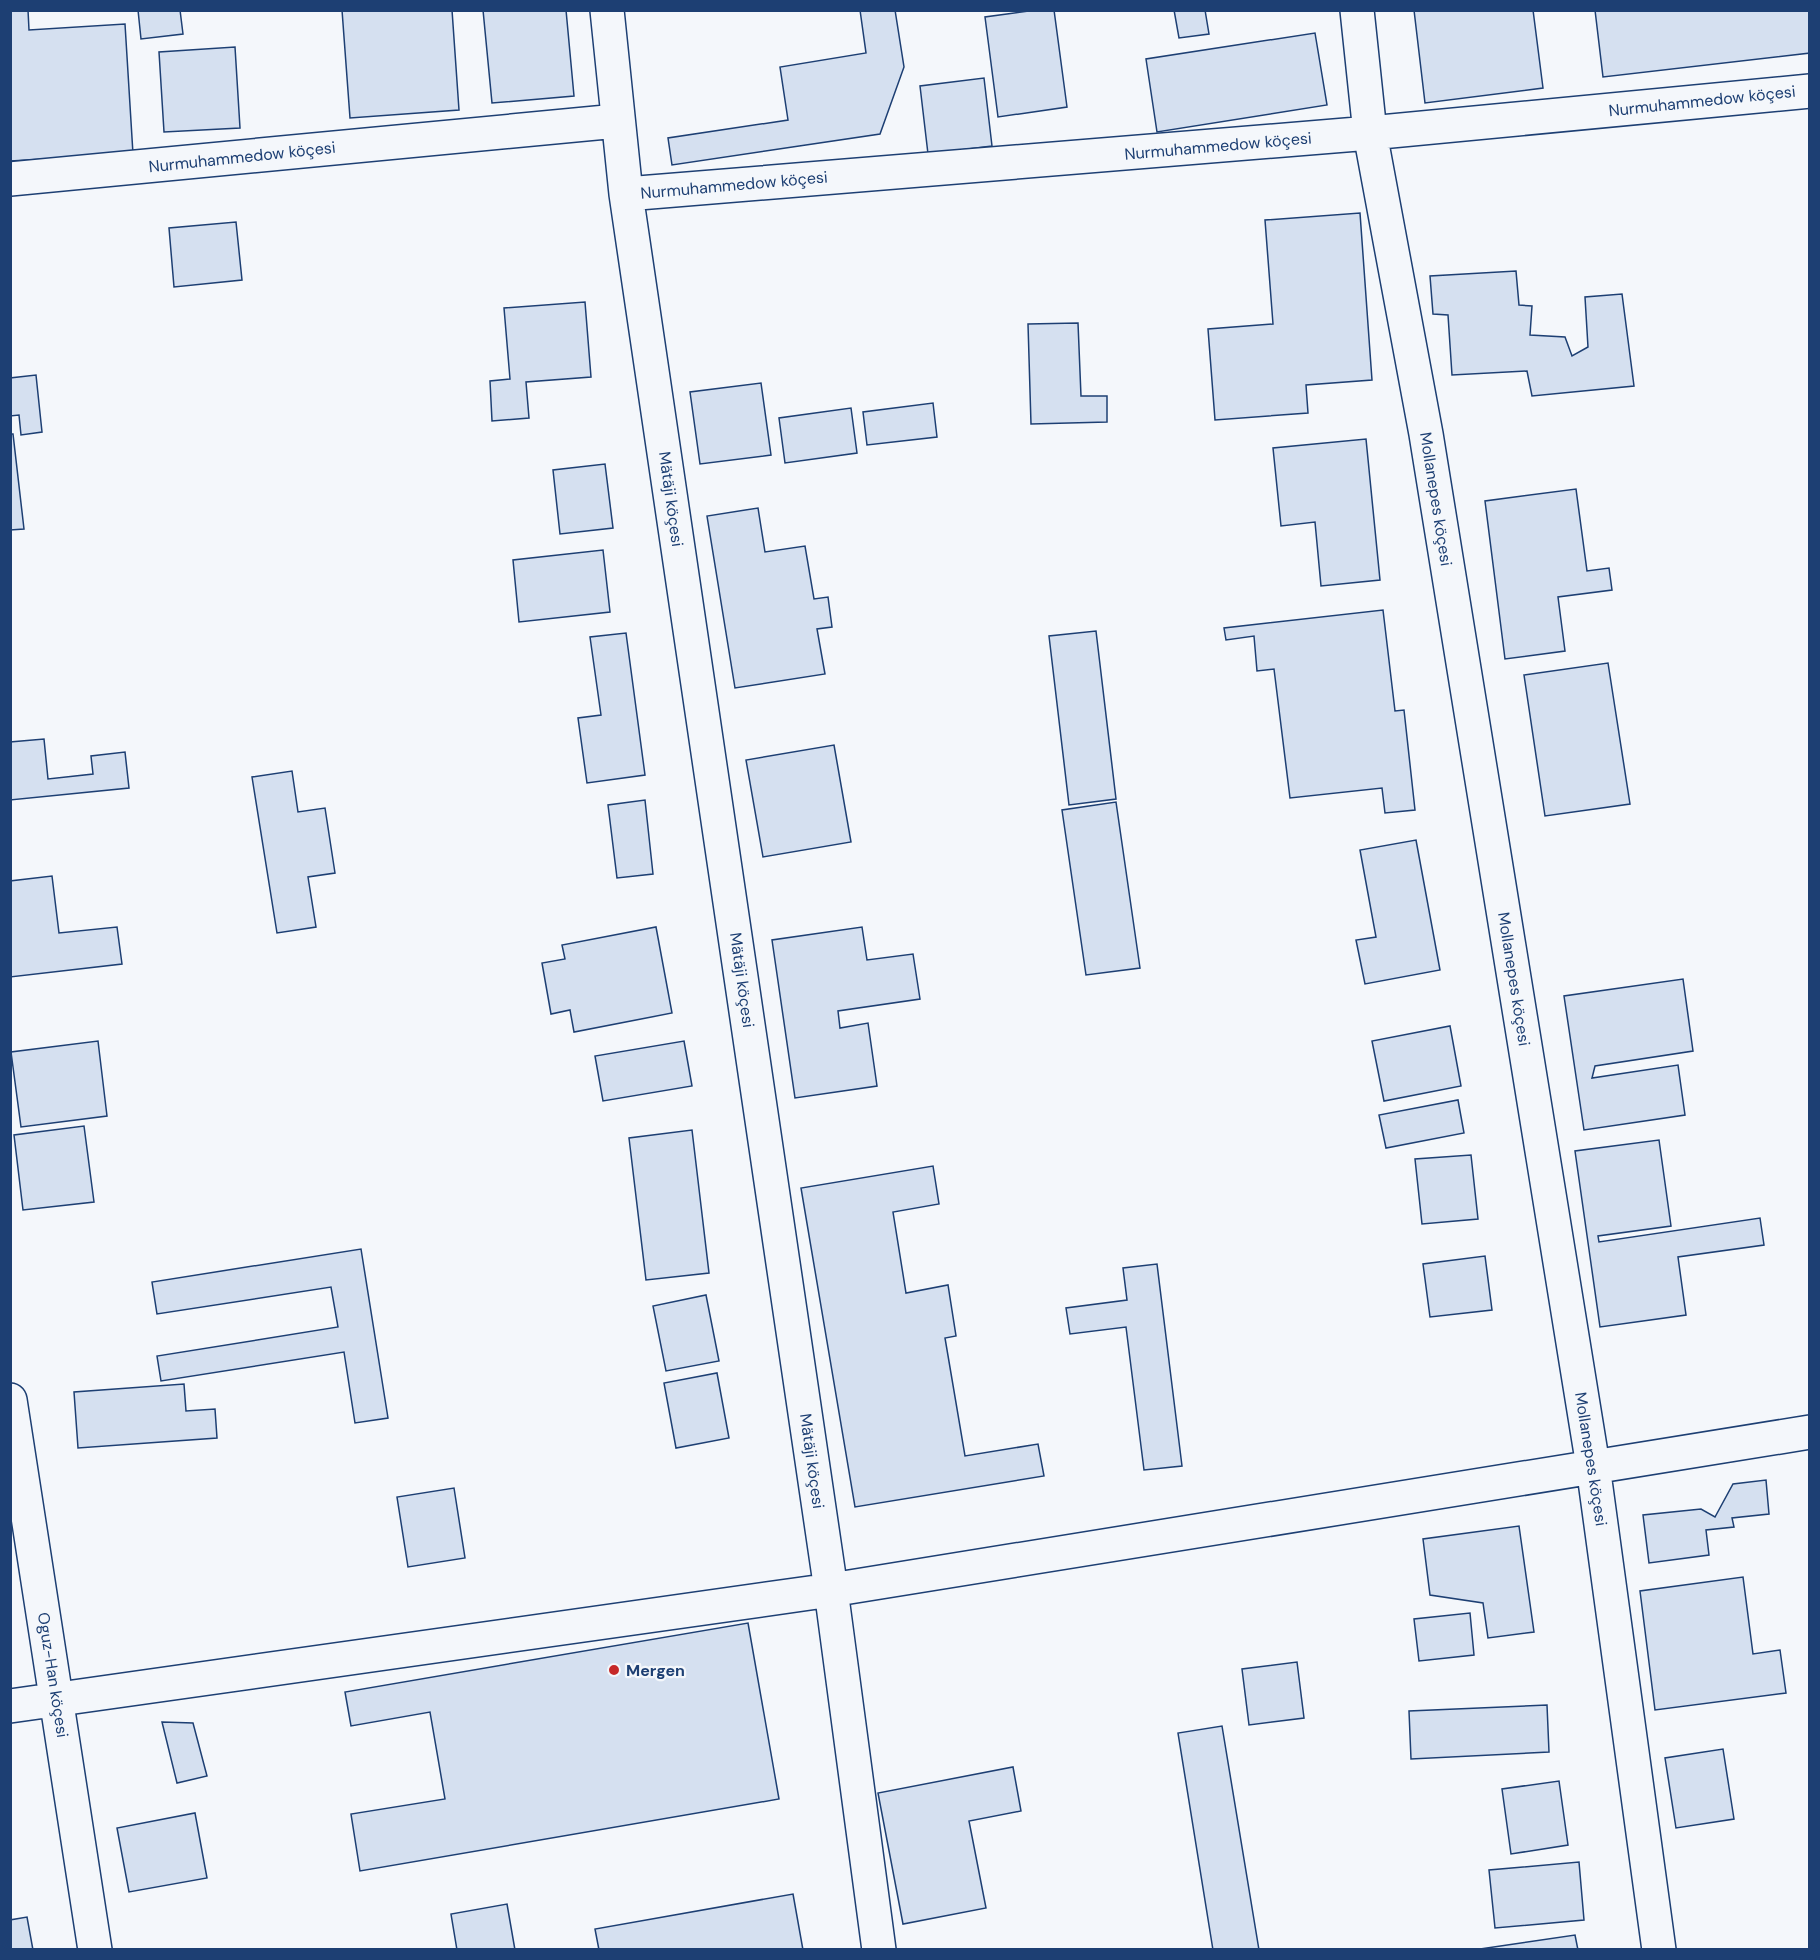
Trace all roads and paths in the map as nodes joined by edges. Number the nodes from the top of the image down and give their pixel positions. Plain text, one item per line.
1 (607, 10) edge
2 (1357, 10) edge
3 (1809, 91) edge
4 (617, 121) junction
5 (1370, 133) junction
6 (10, 179) edge
7 (626, 194) junction
8 (10, 1400) edge
9 (1809, 1432) edge
10 (1593, 1466) junction
11 (831, 1590) junction
12 (57, 1700) junction
13 (10, 1706) edge
14 (95, 1950) edge
15 (879, 1950) edge
16 (1659, 1950) edge

1 - 4 street, Mätäji köçesi
2 - 5 street, Mollanepes köçesi
3 - 5 street, Nurmuhammedow köçesi
4 - 6 street, Nurmuhammedow köçesi
4 - 7 street, Mätäji köçesi
5 - 7 street, Nurmuhammedow köçesi
5 - 10 street, Mollanepes köçesi
7 - 11 street, Mätäji köçesi
8 - 12 street, Oguz-Han köçesi
9 - 10 street
10 - 11 street
10 - 16 street, Mollanepes köçesi
11 - 12 street
11 - 15 street, Mätäji köçesi
12 - 13 street
12 - 14 street, Oguz-Han köçesi

